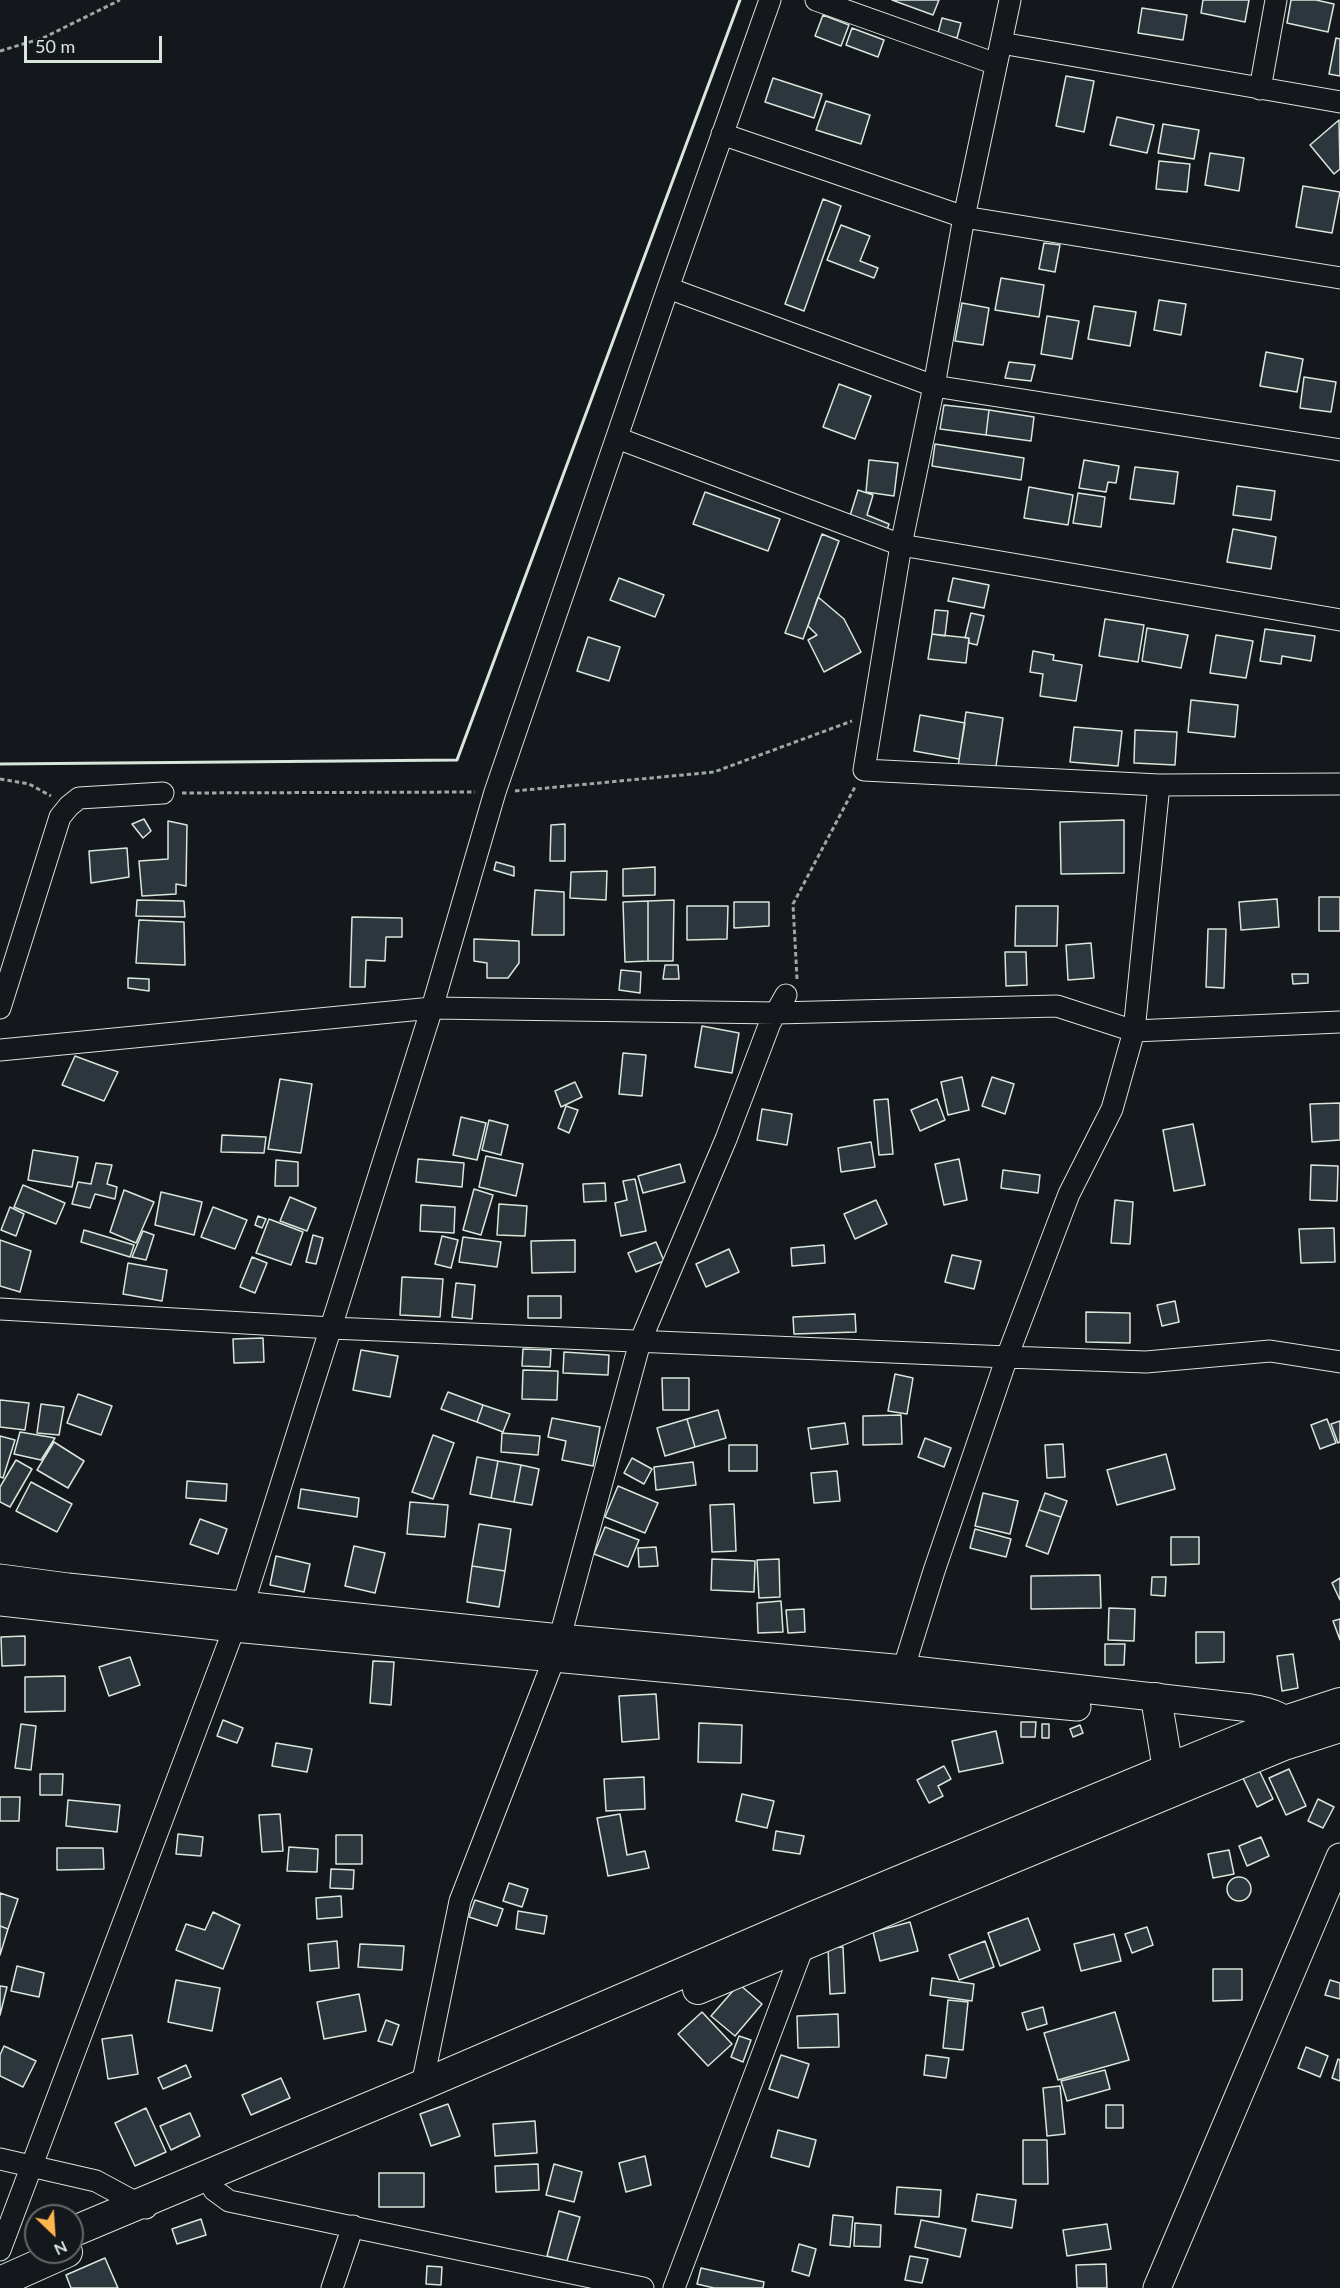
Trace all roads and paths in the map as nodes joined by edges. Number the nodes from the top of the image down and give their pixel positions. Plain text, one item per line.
1 (120, 0) edge
2 (770, 0) edge
3 (816, 0) edge
4 (1010, 0) edge
5 (1276, 0) edge
6 (1001, 43) junction
7 (0, 51) edge
8 (996, 64) junction
9 (1260, 89) junction
10 (1340, 102) edge
11 (722, 134) junction
12 (964, 217) junction
13 (1340, 278) edge
14 (668, 288) junction
15 (934, 386) junction
16 (616, 438) junction
17 (1340, 450) edge
18 (902, 545) junction
19 (1340, 620) edge
20 (864, 770) junction
21 (0, 779) edge
22 (1340, 784) edge
23 (1159, 785) junction
24 (164, 793) dead end
25 (69, 806) junction
26 (781, 1004) junction
27 (0, 1008) edge
28 (432, 1008) junction
29 (1340, 1022) edge
30 (1134, 1031) junction
31 (0, 1050) edge
32 (0, 1309) edge
33 (332, 1328) junction
34 (640, 1342) junction
35 (1007, 1357) junction
36 (1340, 1362) edge
37 (0, 1578) edge
38 (0, 1602) edge
39 (239, 1616) junction
40 (557, 1648) junction
41 (901, 1679) junction
42 (1340, 1703) edge
43 (1158, 1707) junction
44 (1340, 1727) edge
45 (1286, 1733) junction
46 (1170, 1780) junction
47 (1340, 1857) edge
48 (815, 1916) junction
49 (804, 1944) junction
50 (422, 2085) junction
51 (0, 2159) edge
52 (31, 2166) junction
53 (211, 2182) junction
54 (147, 2209) junction
55 (353, 2226) junction
56 (84, 2228) edge
57 (84, 2243) edge
58 (0, 2250) edge
59 (24, 2253) edge
60 (0, 2263) edge
61 (40, 2264) edge
62 (0, 2282) edge
63 (332, 2288) edge
64 (643, 2288) edge
65 (674, 2288) edge
66 (1157, 2288) edge

1 - 7 path
2 - 11 street
3 - 8 street
4 - 6 street
5 - 9 street
6 - 8 street
6 - 9 street
8 - 12 street
9 - 10 street
11 - 12 street
11 - 14 street
12 - 13 street
12 - 15 street
14 - 15 street
14 - 16 street
15 - 17 street
15 - 18 street
16 - 18 street
16 - 28 street
18 - 19 street
18 - 20 street
20 - 23 street
20 - 26 path
21 - 25 path
22 - 23 street
23 - 30 street
24 - 25 street
25 - 27 street
26 - 28 street
26 - 30 street
26 - 34 street
28 - 31 street
28 - 33 street
29 - 30 street
30 - 35 street
32 - 33 street
33 - 34 street
33 - 39 street
34 - 35 street
34 - 40 street
35 - 36 street
35 - 41 street
37 - 39 main road
38 - 39 main road
39 - 40 main road
39 - 52 street
40 - 41 main road
40 - 50 street
41 - 43 main road
42 - 45 highway
43 - 45 main road
43 - 46 highway
44 - 45 highway
45 - 46 highway
46 - 48 highway
46 - 49 highway
47 - 66 main road
48 - 49 street
48 - 50 highway
49 - 53 highway
49 - 65 street
50 - 53 highway
51 - 52 street
52 - 54 street
52 - 58 street
53 - 54 highway
53 - 55 street
54 - 56 highway
54 - 57 highway
55 - 63 street
55 - 64 street
59 - 60 highway
61 - 62 highway

